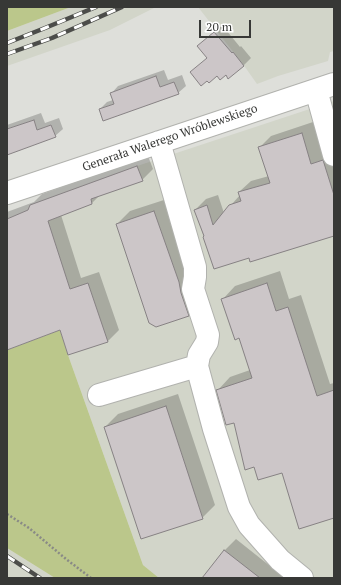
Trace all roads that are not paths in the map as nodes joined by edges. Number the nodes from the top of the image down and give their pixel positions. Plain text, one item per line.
1 (325, 87) edge
2 (159, 142) junction
3 (334, 155) edge
4 (7, 193) edge
5 (197, 366) junction
6 (99, 395) dead end
7 (302, 578) edge

1 - 2 street, Generała Walerego Wróblewskiego
1 - 3 street
2 - 4 street, Generała Walerego Wróblewskiego
2 - 5 street
5 - 6 street
5 - 7 street

